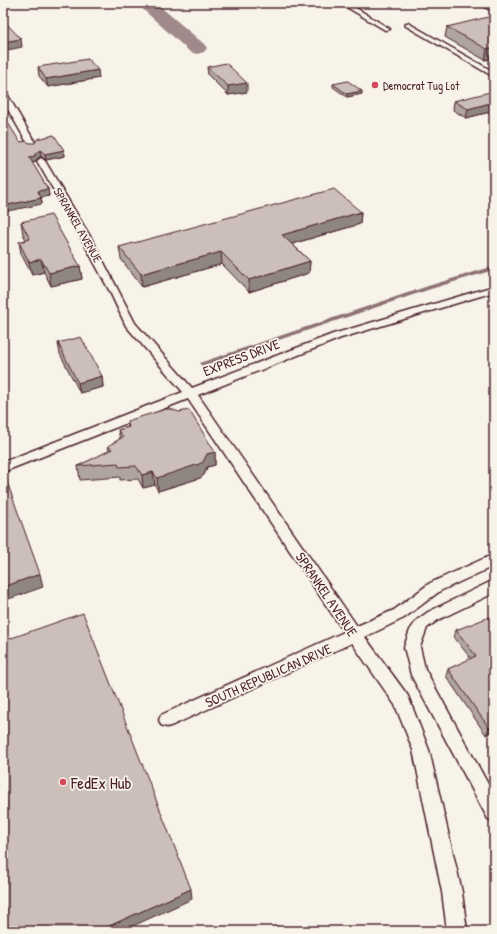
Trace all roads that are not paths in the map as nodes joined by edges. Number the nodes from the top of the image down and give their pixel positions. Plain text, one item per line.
1 (343, 3) edge
2 (482, 3) edge
3 (494, 9) edge
4 (408, 25) dead end
5 (387, 29) dead end
6 (494, 74) edge
7 (3, 94) edge
8 (33, 146) edge
9 (42, 161) dead end
10 (494, 289) edge
11 (190, 392) junction
12 (3, 467) edge
13 (494, 560) edge
14 (494, 586) edge
15 (355, 636) junction
16 (167, 720) dead end
17 (494, 813) edge
18 (457, 931) edge

1 - 5 street
2 - 3 main road
4 - 6 street
7 - 8 street
9 - 11 street, SPRANKEL AVENUE
10 - 11 street, EXPRESS DRIVE
11 - 12 street, EXPRESS DRIVE
11 - 15 street, SPRANKEL AVENUE
13 - 15 street, SOUTH REPUBLICAN DRIVE
14 - 17 street
15 - 16 street, SOUTH REPUBLICAN DRIVE
15 - 18 street, SPRANKEL AVENUE

